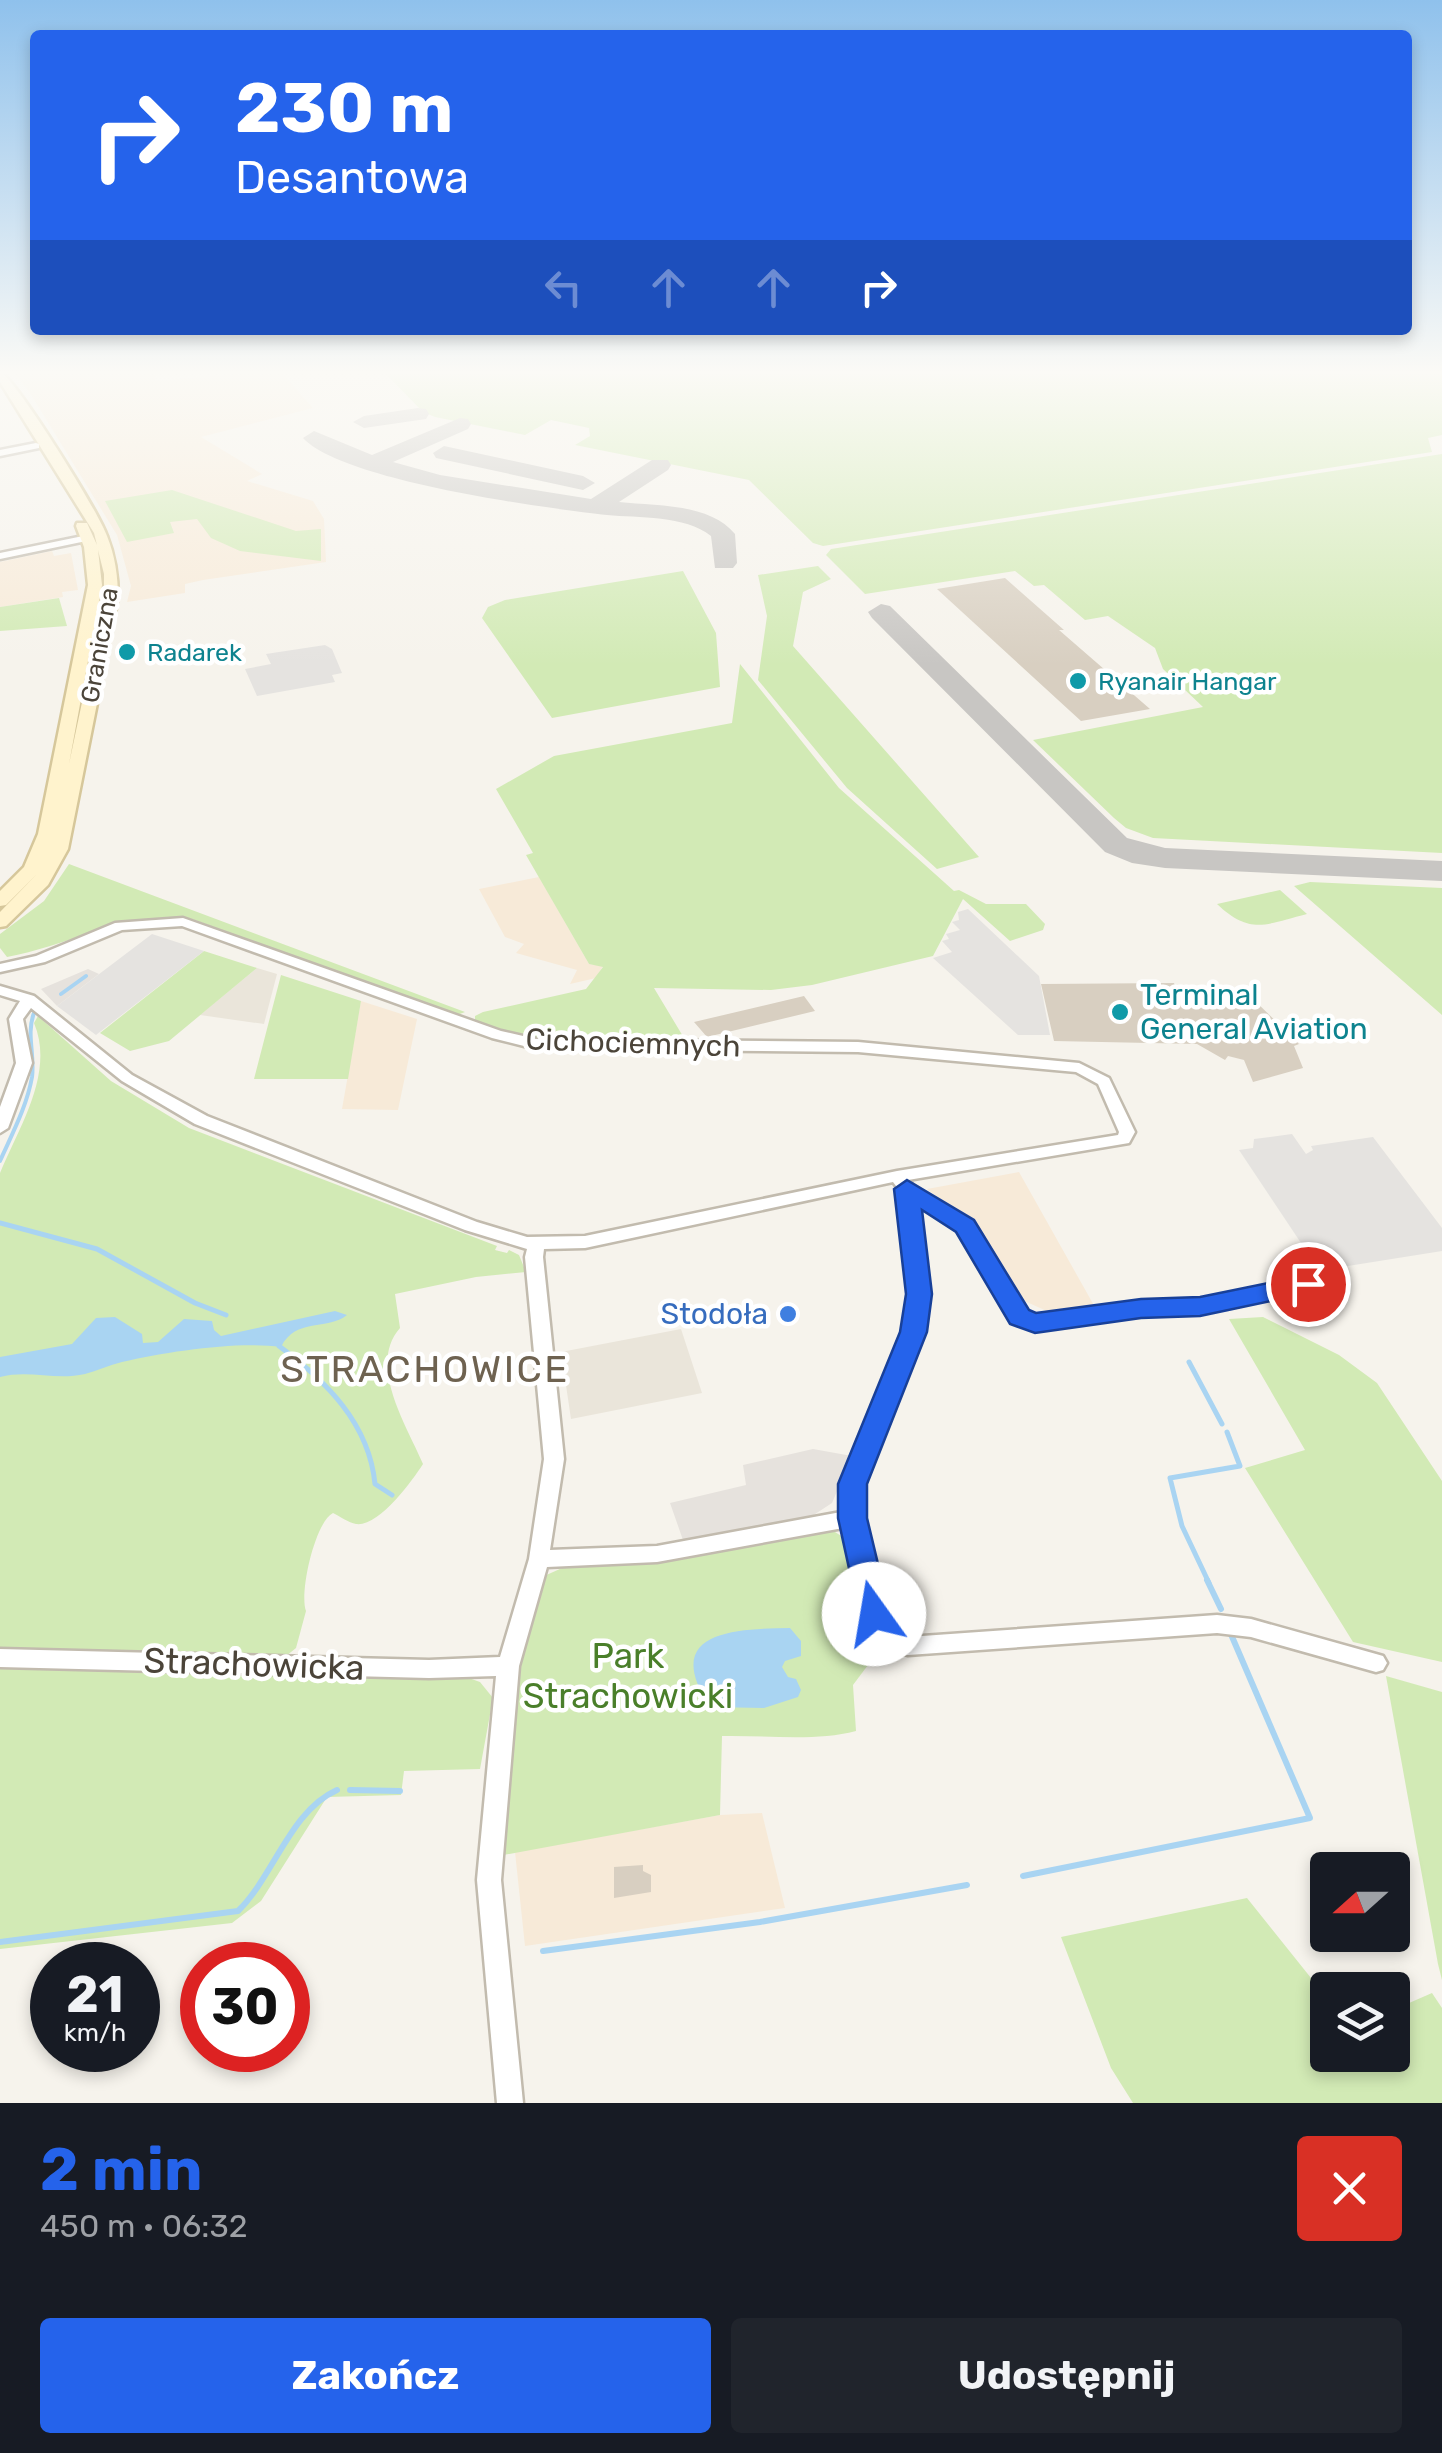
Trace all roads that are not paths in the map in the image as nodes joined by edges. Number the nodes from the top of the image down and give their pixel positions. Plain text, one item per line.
1 (49, 468) edge
2 (61, 468) edge
3 (88, 538) junction
4 (0, 556) edge
5 (0, 901) edge
6 (0, 922) edge
7 (0, 968) edge
8 (0, 990) edge
9 (29, 999) junction
10 (0, 1128) edge
11 (902, 1183) junction
12 (536, 1244) junction
13 (1308, 1284) dead end
14 (852, 1518) junction
15 (539, 1559) junction
16 (0, 1658) edge
17 (1376, 1663) dead end
18 (508, 1666) junction
19 (510, 2103) edge

1 - 3 main road, Graniczna
2 - 6 main road, Graniczna
3 - 4 street
3 - 5 main road, Graniczna
7 - 11 street, Cichociemnych
8 - 9 street
9 - 10 street
9 - 12 street
11 - 12 street
11 - 13 street
11 - 14 street
12 - 15 street
14 - 15 street
14 - 17 street
15 - 18 street
16 - 18 street, Strachowicka
18 - 19 street

